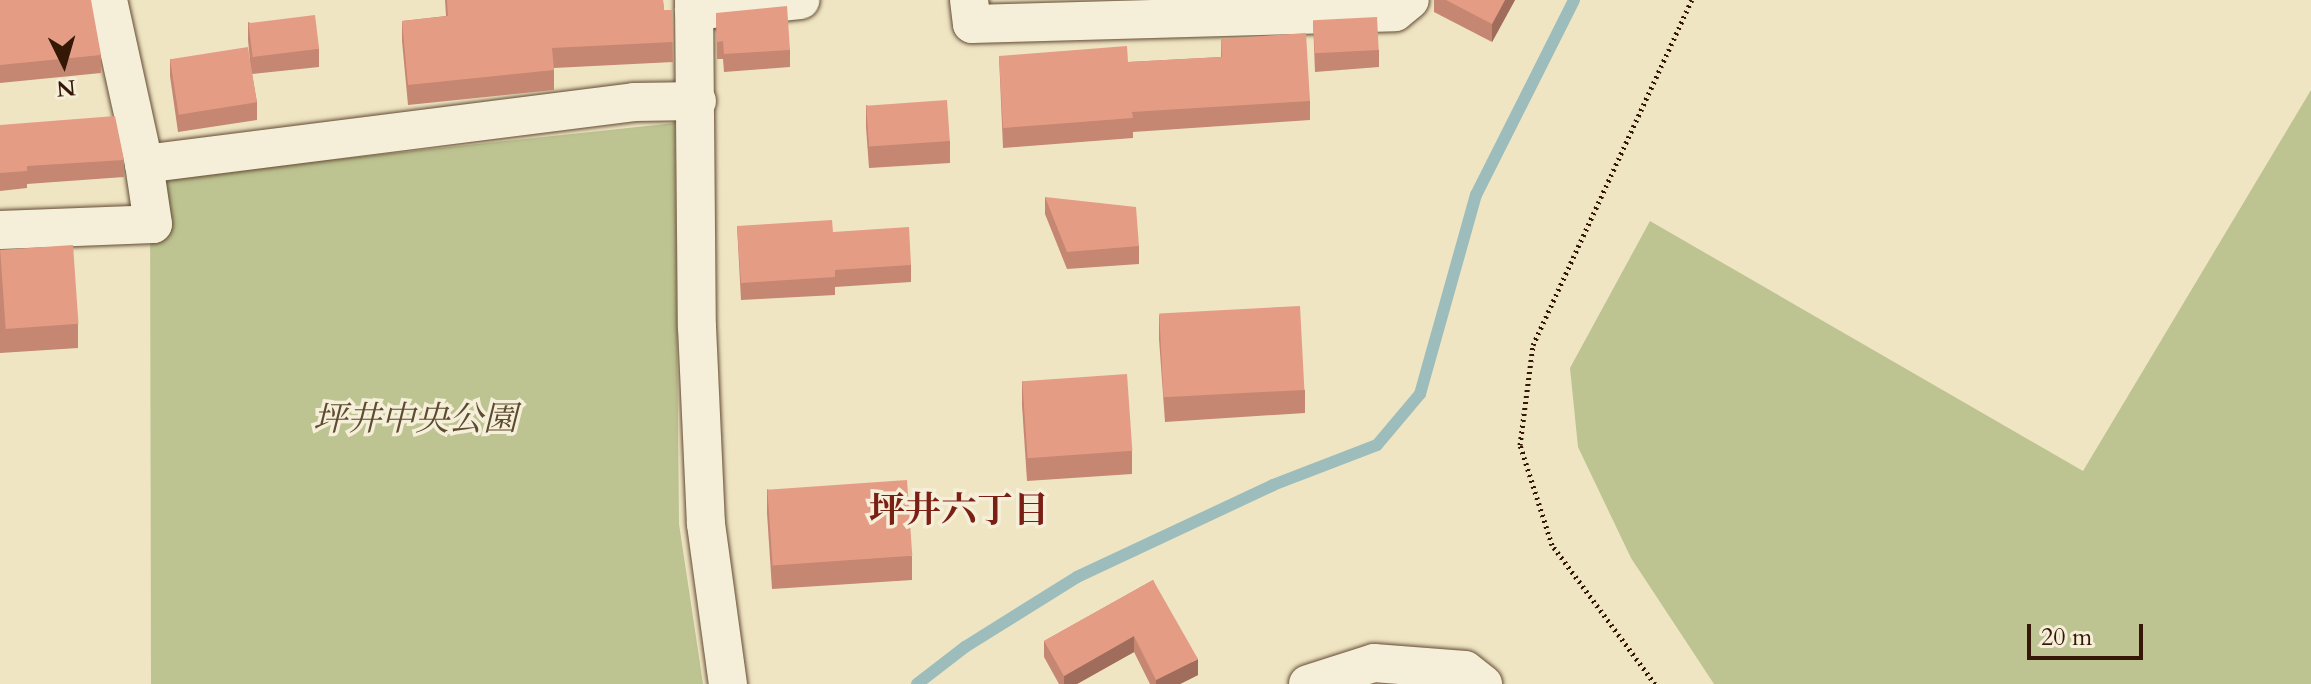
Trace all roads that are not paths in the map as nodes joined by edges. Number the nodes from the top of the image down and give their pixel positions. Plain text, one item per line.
1 (108, 0) edge
2 (800, 0) edge
3 (969, 0) edge
4 (1410, 0) edge
5 (694, 5) edge
6 (697, 101) junction
7 (144, 164) junction
8 (0, 230) edge
9 (728, 684) edge
10 (1308, 684) edge
11 (1483, 684) edge

1 - 7 street
2 - 5 street
3 - 4 street
5 - 6 street
6 - 7 street
6 - 9 street
7 - 8 street
10 - 11 street

